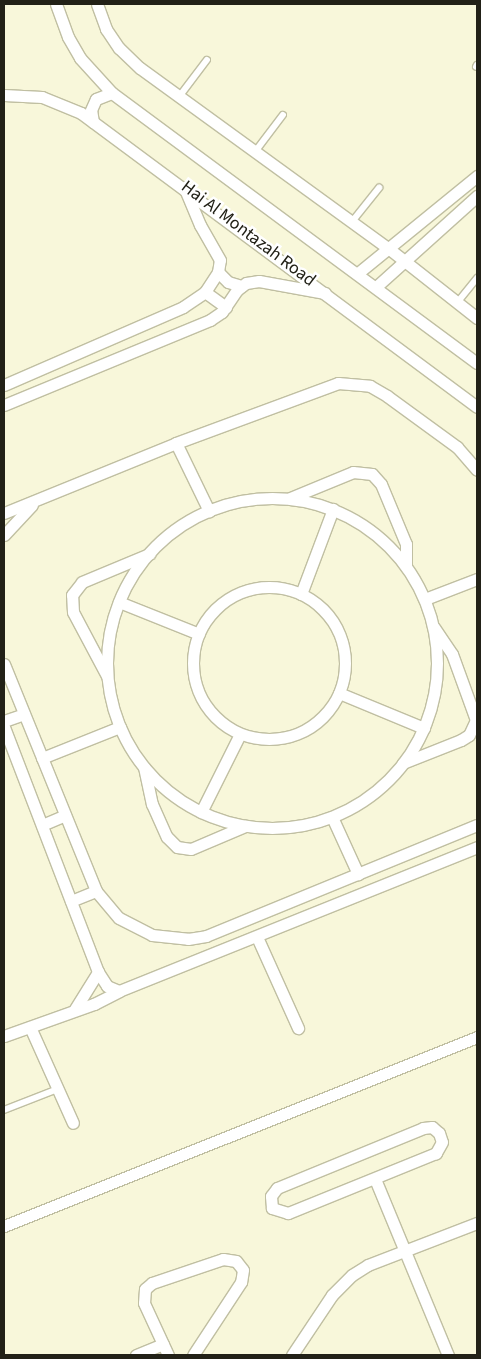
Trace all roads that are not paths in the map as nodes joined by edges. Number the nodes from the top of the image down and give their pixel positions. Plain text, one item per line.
1 (56, 4) edge
2 (97, 4) edge
3 (207, 60) dead end
4 (112, 93) junction
5 (4, 95) edge
6 (179, 97) junction
7 (283, 116) dead end
8 (93, 122) junction
9 (255, 152) junction
10 (477, 176) edge
11 (184, 187) junction
12 (379, 188) dead end
13 (477, 196) edge
14 (351, 223) junction
15 (388, 248) junction
16 (404, 261) junction
17 (218, 272) junction
18 (358, 273) junction
19 (477, 278) edge
20 (241, 286) junction
21 (377, 286) junction
22 (205, 292) junction
23 (326, 293) junction
24 (457, 303) junction
25 (226, 307) junction
26 (477, 318) edge
27 (106, 340) junction
28 (114, 360) junction
29 (477, 362) edge
30 (4, 385) edge
31 (4, 405) edge
32 (477, 407) edge
33 (176, 443) junction
34 (477, 470) edge
35 (290, 498) junction
36 (38, 500) junction
37 (333, 509) junction
38 (209, 511) junction
39 (4, 513) edge
40 (4, 535) edge
41 (149, 553) junction
42 (406, 565) junction
43 (477, 579) edge
44 (301, 594) junction
45 (424, 599) junction
46 (119, 602) junction
47 (433, 626) junction
48 (199, 634) junction
49 (4, 664) edge
50 (108, 677) junction
51 (339, 693) junction
52 (24, 714) junction
53 (4, 721) edge
54 (4, 727) edge
55 (120, 727) junction
56 (424, 728) junction
57 (240, 734) junction
58 (42, 758) junction
59 (403, 763) junction
60 (144, 767) junction
61 (201, 812) junction
62 (65, 815) junction
63 (332, 817) junction
64 (42, 825) junction
65 (477, 825) edge
66 (245, 826) junction
67 (441, 840) junction
68 (477, 847) edge
69 (449, 858) junction
70 (358, 874) junction
71 (96, 891) junction
72 (310, 894) junction
73 (71, 901) junction
74 (319, 911) junction
75 (206, 936) junction
76 (257, 937) junction
77 (214, 954) junction
78 (98, 972) junction
79 (119, 991) junction
80 (75, 1009) junction
81 (30, 1027) junction
82 (298, 1028) dead end
83 (4, 1036) edge
84 (477, 1037) edge
85 (58, 1089) junction
86 (4, 1110) edge
87 (73, 1123) dead end
88 (375, 1179) junction
89 (477, 1223) edge
90 (4, 1226) edge
91 (405, 1251) junction
92 (163, 1344) junction
93 (136, 1355) edge
94 (168, 1355) edge
95 (193, 1355) edge
96 (292, 1355) edge
97 (448, 1355) edge

1 - 4 street, Hai Al Montazah Road
2 - 6 street
3 - 6 lane
4 - 8 street
4 - 18 street, Hai Al Montazah Road
5 - 8 street, Hai Al Montazah Road
6 - 9 street
7 - 9 lane
8 - 11 street, Hai Al Montazah Road
9 - 14 street
10 - 15 street
11 - 17 street
11 - 23 street, Hai Al Montazah Road
12 - 14 lane
13 - 16 street
14 - 15 street
15 - 16 street
15 - 18 street
16 - 21 street
16 - 24 street
17 - 20 street
17 - 22 street
18 - 21 street, Hai Al Montazah Road
19 - 24 lane
20 - 23 street
20 - 25 street
21 - 29 street, Hai Al Montazah Road
22 - 25 street
22 - 27 street
23 - 32 street, Hai Al Montazah Road
24 - 26 street
25 - 28 street
27 - 28 street
27 - 30 street
28 - 31 street
33 - 34 street
33 - 36 street
33 - 38 street
35 - 37 street
35 - 38 street
35 - 42 street
36 - 39 street
36 - 40 street
37 - 42 street
37 - 44 street
38 - 41 street
41 - 46 street
41 - 50 street
42 - 45 street
43 - 45 street
44 - 48 street
44 - 51 street
45 - 47 street
46 - 48 street
46 - 50 street
47 - 56 street
47 - 59 street
48 - 57 street
49 - 52 street
50 - 55 street
51 - 56 street
51 - 57 street
52 - 53 street
52 - 58 street
54 - 64 street
55 - 58 street
55 - 60 street
56 - 59 street
57 - 61 street
58 - 62 street
59 - 63 street
60 - 61 street
60 - 66 street
61 - 66 street
62 - 64 street
62 - 71 street
63 - 66 street
63 - 70 street
64 - 73 street
65 - 67 street
67 - 69 street
67 - 70 street
68 - 69 street
69 - 74 street
70 - 72 street
71 - 73 street
71 - 75 street
72 - 74 street
72 - 75 street
73 - 78 street
74 - 76 street
75 - 77 street
76 - 77 street
76 - 82 street
77 - 79 street
78 - 79 street
78 - 80 street
79 - 80 street
80 - 81 street
81 - 83 street
81 - 85 street
84 - 90 street
85 - 86 lane
85 - 87 street
88 - 88 street
88 - 91 street
89 - 91 street
91 - 96 street
91 - 97 street
92 - 93 street
92 - 94 street
92 - 95 street

